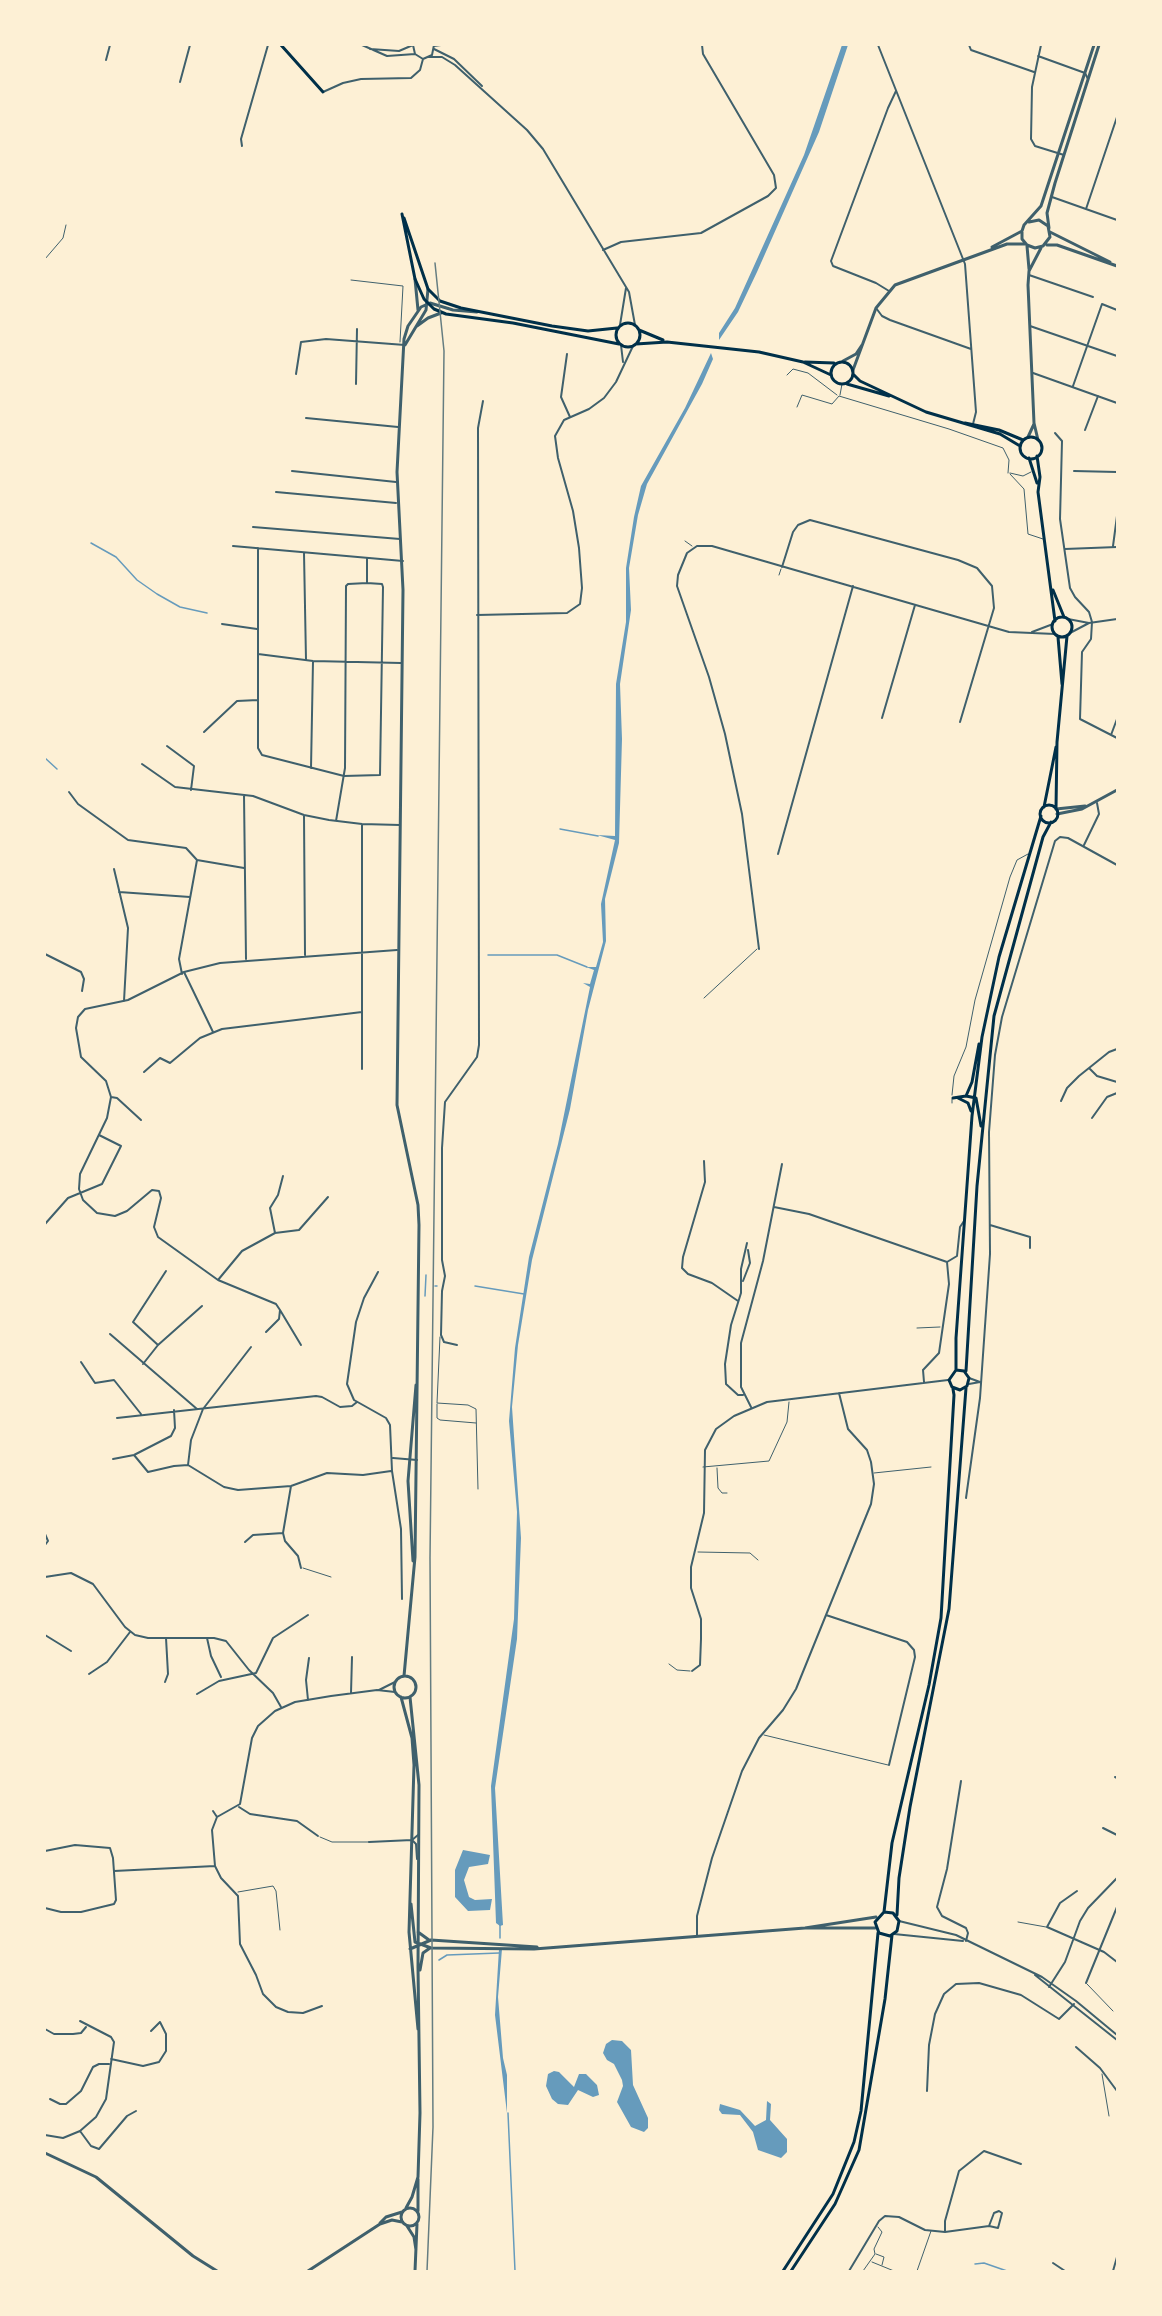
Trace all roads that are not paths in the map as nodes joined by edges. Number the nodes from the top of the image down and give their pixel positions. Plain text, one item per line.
1 (110, 45) edge
2 (190, 45) edge
3 (268, 45) edge
4 (281, 45) edge
5 (362, 45) edge
6 (413, 45) edge
7 (441, 45) edge
8 (702, 45) edge
9 (878, 45) edge
10 (969, 45) edge
11 (1041, 45) edge
12 (1094, 45) edge
13 (1099, 45) edge
14 (434, 47) edge
15 (370, 49) junction
16 (415, 54) junction
17 (1038, 56) junction
18 (429, 57) junction
19 (423, 59) junction
20 (106, 60) dead end
21 (1035, 72) junction
22 (1085, 73) junction
23 (1088, 79) junction
24 (180, 81) dead end
25 (485, 91) junction
26 (897, 91) junction
27 (323, 92) joint
28 (1117, 117) edge
29 (242, 146) dead end
30 (1062, 154) junction
31 (1051, 197) junction
32 (1086, 208) junction
33 (1117, 220) edge
34 (1029, 222) junction
35 (66, 225) dead end
36 (1022, 231) junction
37 (1049, 231) junction
38 (1026, 245) junction
39 (1043, 246) junction
40 (603, 250) junction
41 (976, 254) junction
42 (45, 259) edge
43 (963, 259) junction
44 (1116, 265) edge
45 (1029, 273) junction
46 (414, 279) junction
47 (351, 280) dead end
48 (626, 288) junction
49 (428, 289) junction
50 (889, 291) junction
51 (1094, 297) dead end
52 (428, 304) junction
53 (876, 308) junction
54 (1117, 310) edge
55 (417, 312) junction
56 (441, 313) junction
57 (488, 314) junction
58 (635, 325) junction
59 (619, 326) junction
60 (1030, 326) junction
61 (357, 329) dead end
62 (413, 330) junction
63 (639, 330) junction
64 (357, 341) junction
65 (667, 342) junction
66 (400, 344) junction
67 (620, 344) junction
68 (863, 344) junction
69 (405, 345) junction
70 (634, 345) junction
71 (1087, 345) junction
72 (971, 348) junction
73 (567, 354) dead end
74 (1117, 356) edge
75 (843, 361) junction
76 (803, 362) junction
77 (836, 363) junction
78 (623, 365) junction
79 (853, 372) junction
80 (1033, 373) junction
81 (296, 374) dead end
82 (787, 375) dead end
83 (831, 375) junction
84 (356, 384) dead end
85 (843, 384) junction
86 (1073, 386) junction
87 (839, 396) junction
88 (1098, 396) junction
89 (894, 397) junction
90 (483, 401) dead end
91 (1117, 403) edge
92 (797, 407) dead end
93 (570, 417) junction
94 (306, 418) dead end
95 (963, 423) junction
96 (1034, 423) junction
97 (973, 424) junction
98 (400, 427) junction
99 (1085, 430) dead end
100 (1055, 433) dead end
101 (1028, 437) junction
102 (1023, 440) junction
103 (1038, 440) junction
104 (1020, 446) junction
105 (1037, 456) junction
106 (1029, 458) junction
107 (1032, 464) junction
108 (292, 471) dead end
109 (1074, 471) dead end
110 (1117, 472) edge
111 (1008, 473) junction
112 (396, 482) junction
113 (1038, 484) junction
114 (276, 492) dead end
115 (396, 503) junction
116 (1117, 516) edge
117 (253, 527) dead end
118 (401, 539) junction
119 (1043, 539) junction
120 (686, 541) dead end
121 (233, 546) dead end
122 (1115, 546) edge
123 (258, 548) junction
124 (693, 548) junction
125 (1065, 549) junction
126 (304, 553) junction
127 (367, 558) junction
128 (403, 561) junction
129 (782, 567) junction
130 (779, 575) dead end
131 (367, 583) junction
132 (1052, 585) junction
133 (853, 586) junction
134 (915, 605) junction
135 (477, 615) junction
136 (1066, 618) junction
137 (1117, 619) edge
138 (690, 620) junction
139 (1054, 622) junction
140 (1091, 622) junction
141 (685, 623) dead end
142 (222, 624) dead end
143 (990, 626) junction
144 (257, 629) junction
145 (1032, 632) junction
146 (1069, 634) junction
147 (1056, 635) junction
148 (257, 654) junction
149 (306, 660) junction
150 (313, 661) junction
151 (346, 661) junction
152 (382, 662) junction
153 (401, 663) junction
154 (709, 677) junction
155 (704, 678) dead end
156 (1062, 686) junction
157 (258, 700) junction
158 (882, 718) dead end
159 (1117, 719) edge
160 (960, 722) dead end
161 (204, 732) dead end
162 (1111, 735) junction
163 (1117, 738) edge
164 (726, 741) junction
165 (722, 742) dead end
166 (1057, 742) junction
167 (167, 746) dead end
168 (142, 764) dead end
169 (311, 768) junction
170 (344, 776) junction
171 (191, 790) junction
172 (1117, 790) edge
173 (69, 792) dead end
174 (244, 795) junction
175 (1097, 803) junction
176 (740, 806) junction
177 (1044, 807) junction
178 (736, 808) dead end
179 (1056, 810) junction
180 (304, 815) junction
181 (1041, 816) junction
182 (336, 821) junction
183 (1051, 822) junction
184 (362, 824) junction
185 (400, 825) junction
186 (1084, 845) junction
187 (1030, 853) junction
188 (778, 854) dead end
189 (197, 860) junction
190 (1117, 865) edge
191 (244, 868) junction
192 (114, 869) dead end
193 (746, 884) dead end
194 (751, 884) junction
195 (119, 892) junction
196 (190, 897) junction
197 (759, 949) joint
198 (398, 950) junction
199 (362, 951) junction
200 (45, 954) edge
201 (305, 955) junction
202 (246, 959) junction
203 (183, 973) junction
204 (82, 991) dead end
205 (704, 998) dead end
206 (124, 1001) junction
207 (362, 1012) junction
208 (213, 1032) junction
209 (982, 1037) junction
210 (1117, 1049) edge
211 (1089, 1068) junction
212 (362, 1069) dead end
213 (144, 1072) dead end
214 (1117, 1082) edge
215 (1117, 1094) edge
216 (966, 1096) junction
217 (111, 1097) junction
218 (974, 1097) junction
219 (952, 1098) junction
220 (958, 1098) junction
221 (1061, 1101) dead end
222 (952, 1103) dead end
223 (972, 1116) junction
224 (1092, 1118) dead end
225 (141, 1120) dead end
226 (982, 1128) junction
227 (99, 1135) junction
228 (704, 1161) dead end
229 (782, 1164) dead end
230 (283, 1176) dead end
231 (80, 1193) junction
232 (328, 1197) dead end
233 (774, 1207) junction
234 (964, 1221) junction
235 (45, 1224) edge
236 (990, 1225) junction
237 (275, 1233) junction
238 (747, 1243) dead end
239 (747, 1248) junction
240 (1030, 1248) dead end
241 (947, 1262) junction
242 (166, 1270) dead end
243 (378, 1272) dead end
244 (218, 1280) junction
245 (743, 1281) junction
246 (738, 1301) junction
247 (202, 1306) dead end
248 (280, 1310) junction
249 (942, 1327) junction
250 (917, 1328) dead end
251 (266, 1332) dead end
252 (110, 1334) dead end
253 (441, 1335) junction
254 (301, 1345) dead end
255 (457, 1345) dead end
256 (158, 1346) junction
257 (251, 1347) dead end
258 (81, 1362) dead end
259 (143, 1364) junction
260 (956, 1370) junction
261 (966, 1372) junction
262 (969, 1378) junction
263 (949, 1380) junction
264 (924, 1382) junction
265 (980, 1382) junction
266 (416, 1383) junction
267 (967, 1385) junction
268 (952, 1387) junction
269 (839, 1393) junction
270 (743, 1395) junction
271 (789, 1399) junction
272 (357, 1402) junction
273 (437, 1402) junction
274 (751, 1407) junction
275 (197, 1409) junction
276 (203, 1409) junction
277 (174, 1410) junction
278 (142, 1415) junction
279 (117, 1418) dead end
280 (477, 1423) junction
281 (134, 1455) junction
282 (392, 1458) junction
283 (113, 1459) dead end
284 (410, 1459) junction
285 (417, 1460) junction
286 (188, 1465) junction
287 (717, 1466) junction
288 (703, 1467) junction
289 (931, 1467) dead end
290 (392, 1471) junction
291 (874, 1473) junction
292 (291, 1486) junction
293 (478, 1489) dead end
294 (727, 1493) dead end
295 (966, 1498) dead end
296 (283, 1533) junction
297 (45, 1534) edge
298 (245, 1542) dead end
299 (45, 1545) edge
300 (693, 1551) junction
301 (758, 1560) dead end
302 (414, 1566) junction
303 (301, 1568) joint
304 (45, 1577) edge
305 (331, 1577) dead end
306 (402, 1599) dead end
307 (308, 1615) dead end
308 (826, 1615) junction
309 (130, 1632) junction
310 (45, 1635) edge
311 (166, 1638) junction
312 (207, 1638) junction
313 (71, 1652) dead end
314 (352, 1657) dead end
315 (309, 1658) dead end
316 (669, 1665) dead end
317 (692, 1671) joint
318 (89, 1674) dead end
319 (253, 1674) junction
320 (404, 1676) junction
321 (221, 1677) dead end
322 (165, 1682) dead end
323 (395, 1682) junction
324 (377, 1690) junction
325 (395, 1692) junction
326 (197, 1694) dead end
327 (351, 1694) junction
328 (401, 1697) junction
329 (410, 1697) junction
330 (308, 1700) junction
331 (281, 1707) junction
332 (762, 1734) junction
333 (889, 1765) joint
334 (961, 1781) dead end
335 (238, 1806) junction
336 (213, 1811) dead end
337 (217, 1817) junction
338 (1103, 1828) dead end
339 (420, 1832) junction
340 (1117, 1835) edge
341 (318, 1836) joint
342 (412, 1840) junction
343 (369, 1842) joint
344 (45, 1851) edge
345 (418, 1863) junction
346 (215, 1866) junction
347 (114, 1871) junction
348 (1117, 1878) edge
349 (1077, 1891) dead end
350 (236, 1892) junction
351 (411, 1904) junction
352 (1117, 1907) edge
353 (45, 1908) edge
354 (884, 1912) junction
355 (876, 1917) junction
356 (898, 1919) junction
357 (1018, 1922) dead end
358 (1047, 1927) junction
359 (805, 1928) junction
360 (280, 1930) dead end
361 (876, 1930) junction
362 (418, 1932) junction
363 (697, 1935) junction
364 (893, 1935) junction
365 (1073, 1939) junction
366 (431, 1940) junction
367 (966, 1941) junction
368 (418, 1944) junction
369 (538, 1947) junction
370 (431, 1948) junction
371 (410, 1949) junction
372 (1098, 1950) junction
373 (1117, 1962) edge
374 (419, 1974) junction
375 (1035, 1976) junction
376 (1052, 1983) junction
377 (1086, 1983) joint
378 (1049, 1986) junction
379 (1074, 2004) junction
380 (322, 2006) dead end
381 (1113, 2011) dead end
382 (80, 2022) dead end
383 (86, 2026) junction
384 (45, 2029) edge
385 (151, 2031) dead end
386 (418, 2031) junction
387 (1117, 2035) edge
388 (1117, 2040) edge
389 (1076, 2047) dead end
390 (111, 2059) junction
391 (110, 2065) junction
392 (1103, 2072) junction
393 (927, 2091) dead end
394 (1117, 2091) edge
395 (50, 2099) dead end
396 (136, 2111) dead end
397 (1109, 2116) dead end
398 (81, 2131) junction
399 (45, 2135) edge
400 (45, 2153) edge
401 (1022, 2164) dead end
402 (418, 2177) junction
403 (406, 2208) junction
404 (402, 2212) junction
405 (418, 2212) junction
406 (418, 2222) junction
407 (380, 2224) junction
408 (404, 2224) junction
409 (876, 2226) junction
410 (990, 2226) junction
411 (931, 2231) junction
412 (945, 2232) junction
413 (416, 2252) junction
414 (875, 2254) junction
415 (1117, 2257) edge
416 (870, 2261) junction
417 (1053, 2263) dead end
418 (881, 2267) junction
419 (217, 2271) edge
420 (308, 2271) edge
421 (415, 2271) edge
422 (785, 2271) edge
423 (791, 2271) edge
424 (849, 2271) edge
425 (863, 2271) edge
426 (894, 2271) edge
427 (917, 2271) edge
428 (1065, 2271) edge
429 (1113, 2271) edge

1 - 20 street
2 - 24 street
3 - 29 street
4 - 27 main road
5 - 15 street
6 - 15 street
6 - 16 street
7 - 14 street
8 - 40 street
9 - 26 street
10 - 21 street
11 - 17 street
12 - 22 street
13 - 23 street
14 - 18 street
14 - 25 street
15 - 16 street
16 - 19 street
17 - 21 street
17 - 22 street
18 - 19 street
18 - 25 street
19 - 27 street
21 - 30 street
22 - 23 street
22 - 30 street
23 - 30 street
25 - 40 street
26 - 43 street
26 - 50 street
28 - 32 street
30 - 31 street
30 - 34 street
31 - 32 street
31 - 37 street
32 - 33 street
34 - 36 street
34 - 37 street
35 - 42 lane
36 - 38 street
36 - 41 street
37 - 39 street
37 - 44 street
38 - 39 street
38 - 41 street
38 - 45 street
39 - 44 street
39 - 45 street
40 - 48 street
41 - 43 street
43 - 50 street
43 - 72 street
45 - 51 street
45 - 60 street
46 - 49 main road
46 - 52 main road
46 - 55 street
47 - 66 lane
48 - 58 street
48 - 59 street
49 - 52 street
49 - 57 main road
50 - 53 street
52 - 55 street
52 - 56 main road
52 - 57 street
52 - 62 street
53 - 68 street
53 - 72 street
54 - 71 street
55 - 69 street
56 - 62 street
56 - 67 main road
57 - 59 main road
58 - 59 main road
58 - 63 main road
59 - 67 main road
60 - 71 street
60 - 80 street
61 - 64 street
62 - 69 street
63 - 65 main road
63 - 70 main road
64 - 66 street
64 - 81 street
64 - 84 street
65 - 70 main road
65 - 76 main road
66 - 69 street
67 - 70 main road
67 - 78 street
68 - 75 street
68 - 79 street
69 - 98 street
70 - 78 street
71 - 74 street
71 - 86 street
72 - 97 street
73 - 93 street
75 - 77 main road
75 - 79 main road
76 - 77 main road
76 - 83 main road
77 - 83 main road
78 - 93 street
79 - 85 main road
79 - 89 main road
80 - 86 street
80 - 96 street
82 - 87 lane
83 - 85 main road
85 - 87 lane
85 - 89 main road
86 - 88 street
87 - 92 lane
87 - 111 lane
88 - 91 street
88 - 99 street
89 - 95 main road
90 - 135 street
93 - 135 street
94 - 98 street
95 - 97 main road
95 - 104 main road
96 - 101 street
96 - 103 street
97 - 102 main road
98 - 112 street
100 - 125 street
101 - 102 main road
101 - 103 main road
102 - 104 main road
103 - 105 main road
104 - 106 main road
105 - 106 main road
105 - 113 main road
106 - 107 main road
107 - 111 lane
107 - 113 main road
108 - 112 street
109 - 110 street
111 - 119 lane
112 - 115 street
113 - 119 main road
114 - 115 street
115 - 118 street
116 - 122 street
117 - 118 street
118 - 128 street
119 - 132 main road
120 - 124 lane
121 - 123 street
122 - 125 street
123 - 126 street
123 - 144 street
124 - 129 street
124 - 138 street
125 - 140 street
126 - 127 street
126 - 149 street
127 - 128 street
127 - 131 street
128 - 153 street
129 - 130 lane
129 - 133 street
129 - 143 street
131 - 151 street
131 - 152 street
132 - 136 main road
132 - 139 main road
133 - 134 street
133 - 188 street
134 - 143 street
134 - 158 street
135 - 253 street
136 - 139 main road
136 - 140 street
136 - 146 main road
137 - 140 street
138 - 141 lane
138 - 154 street
139 - 145 street
139 - 147 main road
140 - 146 street
140 - 162 street
142 - 144 street
143 - 145 street
143 - 160 street
144 - 148 street
145 - 147 street
146 - 147 main road
146 - 156 main road
147 - 156 main road
148 - 149 street
148 - 157 street
149 - 150 street
150 - 151 street
150 - 169 street
151 - 152 street
151 - 170 street
152 - 153 street
152 - 170 street
153 - 185 street
154 - 155 lane
154 - 164 street
156 - 166 main road
157 - 161 street
157 - 169 street
159 - 162 street
162 - 163 street
164 - 165 lane
164 - 176 street
166 - 177 main road
166 - 179 main road
167 - 171 street
168 - 171 street
169 - 170 street
170 - 182 street
171 - 174 street
172 - 175 street
173 - 189 street
174 - 180 street
174 - 191 street
175 - 179 street
175 - 186 street
176 - 178 lane
176 - 194 street
177 - 179 main road
177 - 181 main road
179 - 183 main road
180 - 182 street
180 - 201 street
181 - 183 main road
181 - 187 main road
182 - 184 street
183 - 226 main road
184 - 185 street
184 - 199 street
185 - 198 street
186 - 190 street
186 - 236 street
187 - 209 main road
187 - 219 lane
189 - 191 street
189 - 196 street
191 - 202 street
192 - 195 street
193 - 194 lane
194 - 197 street
195 - 196 street
195 - 206 street
196 - 203 street
197 - 205 lane
198 - 199 street
198 - 266 street
199 - 201 street
199 - 207 street
200 - 204 street
201 - 202 street
202 - 203 street
203 - 206 street
203 - 208 street
206 - 217 street
207 - 208 street
207 - 212 street
208 - 213 street
209 - 216 main road
209 - 218 main road
210 - 211 street
211 - 214 street
211 - 221 street
215 - 224 street
216 - 218 main road
216 - 220 main road
217 - 225 street
217 - 227 street
218 - 223 main road
218 - 226 main road
219 - 220 main road
219 - 222 lane
220 - 223 main road
223 - 234 main road
226 - 261 main road
227 - 231 street
227 - 231 street
228 - 246 street
229 - 233 street
230 - 237 street
231 - 235 street
231 - 244 street
232 - 237 street
233 - 241 street
233 - 270 street
234 - 241 street
234 - 260 main road
236 - 240 street
236 - 265 street
237 - 244 street
238 - 239 street
239 - 245 street
239 - 245 street
241 - 249 street
242 - 256 street
243 - 272 street
244 - 248 street
245 - 246 street
246 - 270 street
247 - 256 street
248 - 251 street
248 - 254 street
249 - 250 lane
249 - 264 street
252 - 259 street
253 - 255 street
253 - 273 lane
256 - 259 street
257 - 276 street
258 - 278 street
259 - 275 street
260 - 261 main road
260 - 263 main road
261 - 262 main road
262 - 265 street
262 - 267 main road
263 - 264 street
263 - 268 main road
264 - 269 street
265 - 267 street
265 - 295 street
266 - 284 street
266 - 285 street
267 - 268 main road
267 - 356 main road
268 - 354 main road
269 - 271 street
269 - 291 street
270 - 274 street
271 - 274 street
271 - 287 lane
272 - 276 street
272 - 282 street
273 - 280 lane
273 - 280 lane
274 - 288 street
275 - 276 street
275 - 277 street
276 - 286 street
277 - 278 street
277 - 281 street
278 - 279 street
280 - 293 lane
281 - 283 street
281 - 286 street
282 - 284 street
282 - 290 street
284 - 285 street
284 - 302 street
285 - 302 street
286 - 292 street
287 - 288 lane
287 - 294 lane
288 - 300 street
289 - 291 lane
290 - 292 street
290 - 306 street
291 - 308 street
292 - 296 street
296 - 298 street
296 - 303 street
297 - 299 street
300 - 301 lane
300 - 317 street
302 - 320 street
303 - 305 lane
304 - 309 street
307 - 319 street
308 - 332 street
308 - 333 street
309 - 311 street
309 - 318 street
310 - 313 street
311 - 312 street
311 - 322 street
312 - 319 street
312 - 321 street
314 - 327 street
315 - 330 street
316 - 317 lane
319 - 326 street
319 - 331 street
320 - 323 street
320 - 329 street
323 - 324 street
323 - 325 street
324 - 325 street
324 - 327 street
325 - 328 street
327 - 330 street
328 - 329 street
328 - 342 street
329 - 339 street
330 - 331 street
331 - 335 street
332 - 333 lane
332 - 363 street
334 - 367 street
335 - 337 street
335 - 341 street
336 - 337 street
337 - 346 street
338 - 340 street
339 - 342 street
339 - 345 street
341 - 343 lane
342 - 343 street
342 - 345 street
342 - 351 street
344 - 347 street
345 - 362 street
346 - 347 street
346 - 350 street
347 - 353 street
348 - 365 street
349 - 358 street
350 - 360 lane
350 - 380 street
351 - 368 street
351 - 371 street
352 - 372 street
354 - 355 main road
354 - 356 main road
355 - 359 street
355 - 361 main road
356 - 364 main road
356 - 367 street
357 - 358 lane
358 - 365 street
359 - 361 street
359 - 363 street
361 - 364 main road
361 - 422 main road
362 - 366 street
362 - 368 street
363 - 369 street
364 - 367 street
364 - 423 main road
365 - 372 street
365 - 376 street
366 - 368 street
366 - 369 street
367 - 375 street
368 - 370 street
368 - 371 street
368 - 374 street
369 - 370 street
370 - 374 street
371 - 386 street
372 - 373 street
372 - 377 street
374 - 386 street
375 - 376 street
375 - 378 street
376 - 378 street
376 - 387 street
377 - 381 lane
378 - 379 street
379 - 388 street
379 - 393 street
382 - 383 street
383 - 384 street
383 - 390 street
385 - 390 street
386 - 402 street
389 - 392 street
390 - 391 street
391 - 395 street
391 - 398 street
392 - 394 street
392 - 397 lane
396 - 398 street
398 - 399 street
400 - 419 street
401 - 412 street
402 - 403 street
402 - 405 street
403 - 404 street
403 - 405 street
404 - 407 street
404 - 408 street
405 - 406 street
406 - 408 street
406 - 413 street
407 - 408 street
407 - 420 street
408 - 413 street
409 - 411 street
409 - 414 lane
409 - 424 street
410 - 410 street
410 - 412 street
411 - 412 street
411 - 427 lane
413 - 421 street
414 - 416 lane
414 - 418 lane
415 - 429 street
416 - 418 lane
416 - 425 lane
417 - 428 street
418 - 426 lane

